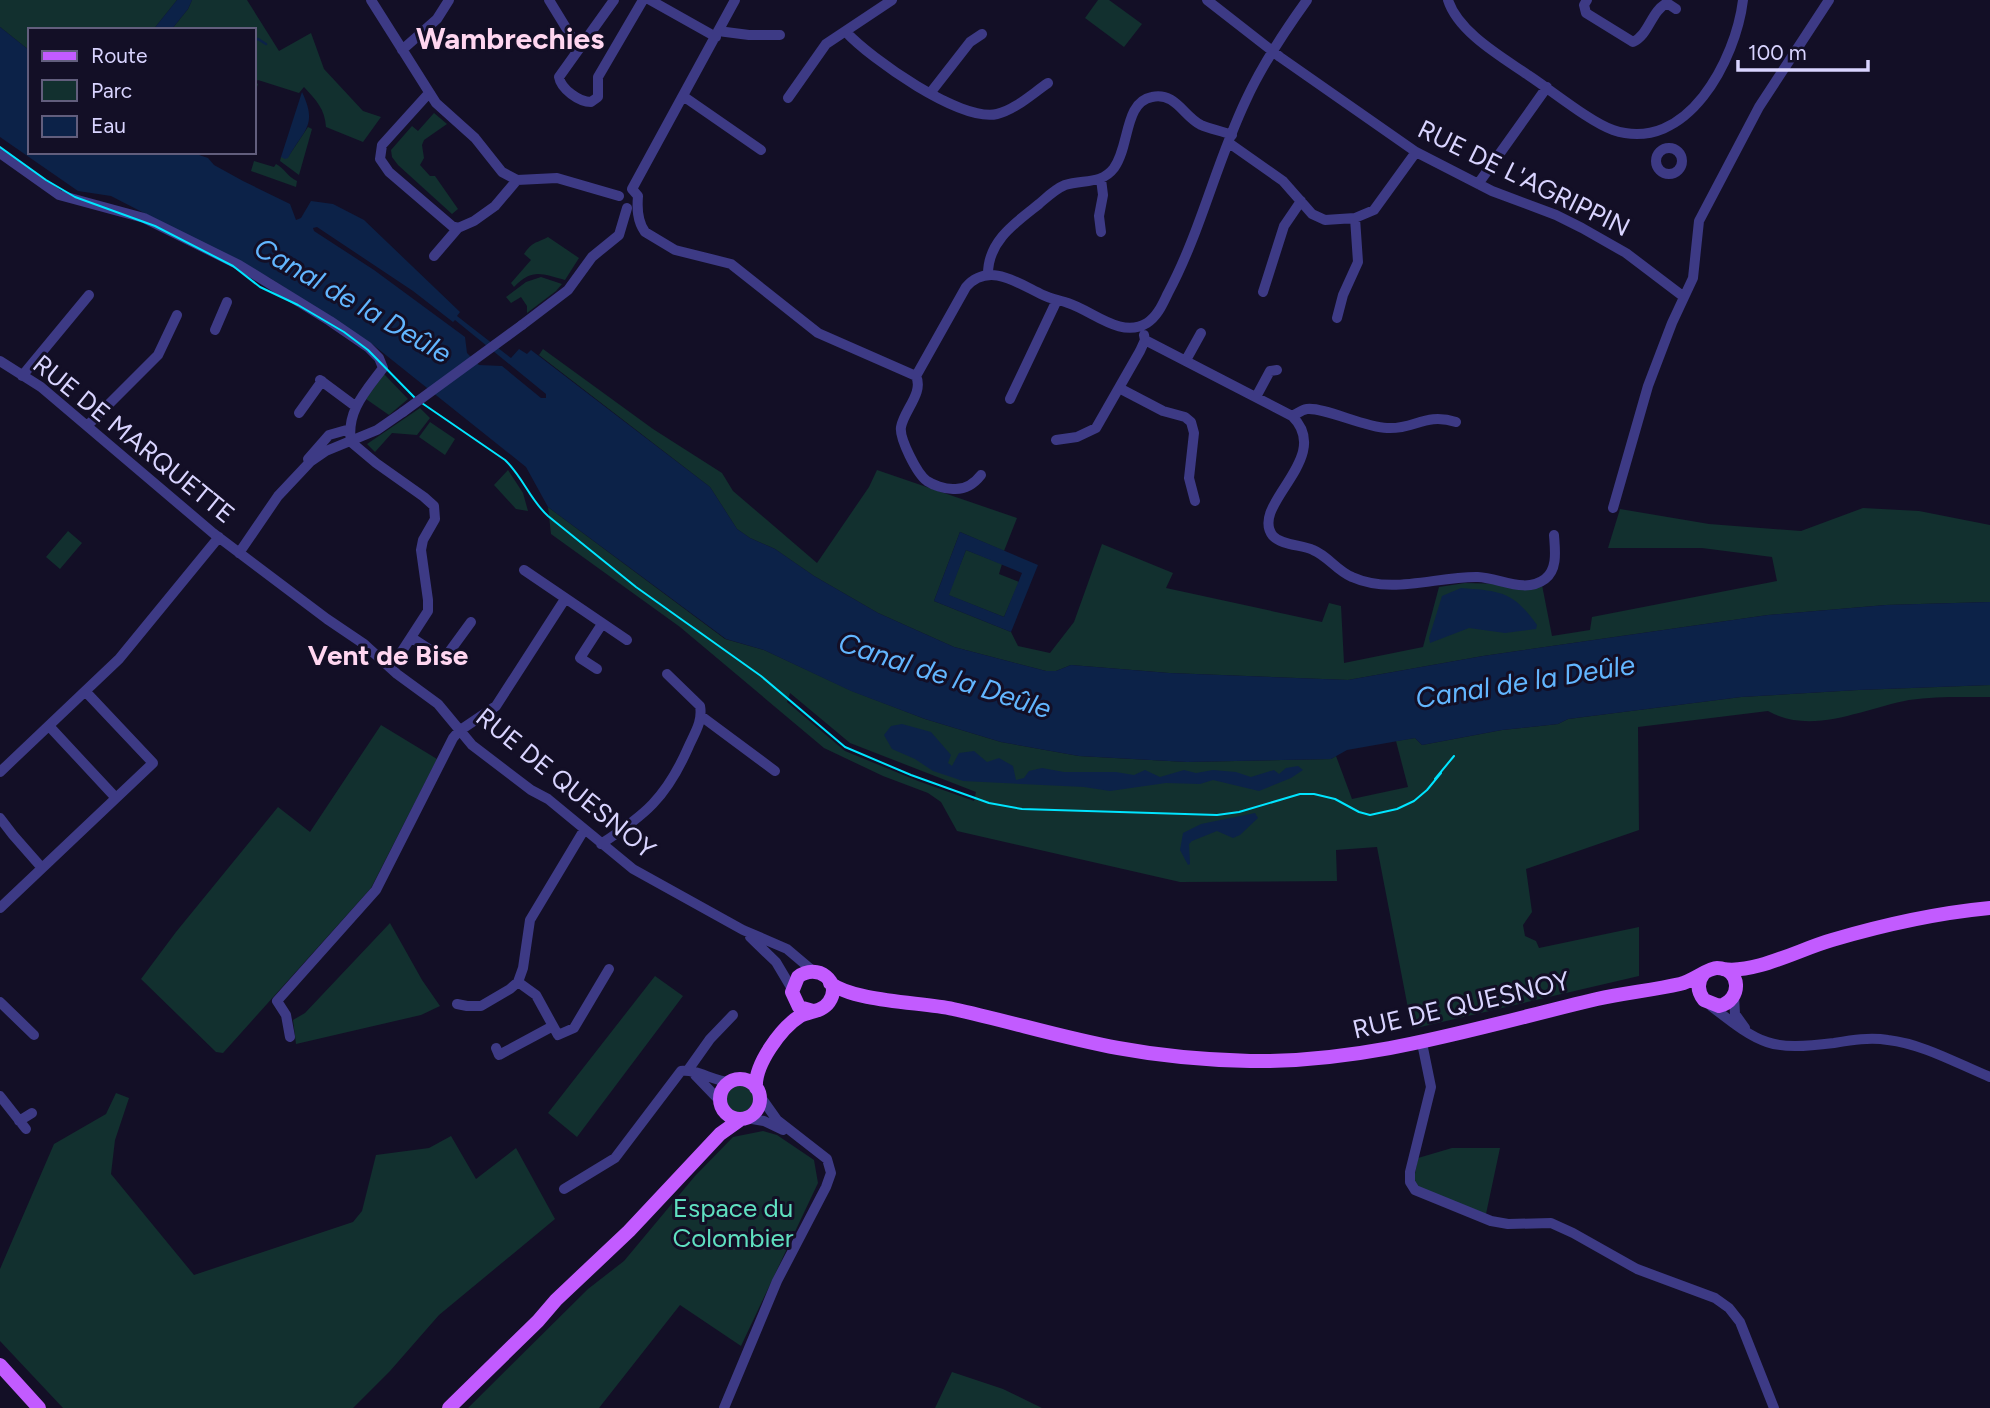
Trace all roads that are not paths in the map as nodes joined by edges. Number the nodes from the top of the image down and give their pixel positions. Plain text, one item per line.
1 (371, 0) edge
2 (449, 0) edge
3 (549, 0) edge
4 (614, 0) edge
5 (643, 0) edge
6 (650, 0) edge
7 (735, 0) edge
8 (892, 0) edge
9 (1207, 0) edge
10 (1307, 0) edge
11 (1448, 0) edge
12 (1587, 0) edge
13 (1743, 0) edge
14 (1829, 0) edge
15 (1676, 9) dead end
16 (846, 32) junction
17 (717, 34) junction
18 (982, 34) dead end
19 (780, 35) dead end
20 (579, 49) junction
21 (402, 50) junction
22 (1272, 52) junction
23 (1048, 83) dead end
24 (1547, 87) junction
25 (931, 92) junction
26 (429, 93) junction
27 (683, 96) junction
28 (789, 98) dead end
29 (1659, 130) junction
30 (1230, 139) junction
31 (1665, 149) dead end
32 (761, 150) dead end
33 (1416, 152) junction
34 (0, 153) edge
35 (1101, 179) junction
36 (517, 180) junction
37 (1478, 184) junction
38 (632, 189) junction
39 (619, 197) junction
40 (1301, 201) junction
41 (631, 206) junction
42 (1355, 218) junction
43 (455, 227) junction
44 (645, 232) junction
45 (1101, 232) dead end
46 (614, 239) junction
47 (434, 256) dead end
48 (988, 274) junction
49 (1263, 292) dead end
50 (89, 295) dead end
51 (1684, 297) junction
52 (1058, 300) junction
53 (227, 302) dead end
54 (177, 315) dead end
55 (1336, 318) dead end
56 (1140, 326) junction
57 (215, 330) dead end
58 (1201, 333) dead end
59 (1145, 340) junction
60 (1186, 360) junction
61 (0, 361) edge
62 (1277, 370) dead end
63 (22, 376) junction
64 (916, 376) junction
65 (1119, 388) junction
66 (1256, 397) junction
67 (1010, 399) dead end
68 (355, 406) junction
69 (299, 413) dead end
70 (1292, 416) junction
71 (1456, 422) dead end
72 (87, 426) junction
73 (349, 429) junction
74 (1056, 440) dead end
75 (351, 442) junction
76 (303, 468) junction
77 (981, 475) dead end
78 (1195, 501) dead end
79 (1614, 508) dead end
80 (1554, 535) dead end
81 (219, 537) junction
82 (239, 552) junction
83 (524, 570) dead end
84 (565, 599) junction
85 (471, 622) dead end
86 (602, 624) junction
87 (412, 638) junction
88 (627, 640) dead end
89 (391, 668) junction
90 (597, 669) dead end
91 (667, 674) dead end
92 (86, 692) junction
93 (701, 716) junction
94 (49, 726) junction
95 (458, 731) junction
96 (775, 771) dead end
97 (0, 772) edge
98 (116, 798) junction
99 (0, 818) edge
100 (584, 830) junction
101 (601, 844) junction
102 (42, 867) junction
103 (0, 890) edge
104 (9, 899) junction
105 (0, 908) edge
106 (1990, 908) edge
107 (743, 930) junction
108 (1774, 960) junction
109 (1722, 968) junction
110 (609, 969) dead end
111 (813, 971) junction
112 (1704, 973) junction
113 (518, 982) junction
114 (831, 982) junction
115 (793, 993) junction
116 (1630, 993) junction
117 (1735, 994) junction
118 (0, 1002) edge
119 (1706, 1002) junction
120 (457, 1004) dead end
121 (929, 1006) junction
122 (820, 1008) junction
123 (733, 1015) dead end
124 (553, 1026) junction
125 (33, 1035) dead end
126 (290, 1037) dead end
127 (1758, 1039) junction
128 (1422, 1043) junction
129 (496, 1048) dead end
130 (690, 1072) junction
131 (1990, 1077) edge
132 (733, 1081) junction
133 (758, 1092) junction
134 (0, 1096) edge
135 (721, 1104) junction
136 (32, 1113) dead end
137 (743, 1119) junction
138 (794, 1135) junction
139 (673, 1183) junction
140 (564, 1189) dead end
141 (0, 1365) edge
142 (38, 1408) edge
143 (449, 1408) edge
144 (724, 1408) edge
145 (1774, 1408) edge

1 - 21 street
2 - 21 street
3 - 20 street
4 - 20 street
5 - 20 street
6 - 17 street
7 - 17 street
8 - 16 street
9 - 22 street, RUE DE L'AGRIPPIN
10 - 22 street
11 - 24 street
12 - 15 street
13 - 29 street
14 - 51 street
16 - 25 street
16 - 28 street
17 - 19 street
17 - 27 street
18 - 25 street
21 - 26 street
22 - 30 street
22 - 33 street, RUE DE L'AGRIPPIN
23 - 25 street
24 - 29 street
24 - 37 street
26 - 36 street
26 - 43 street
27 - 32 street
27 - 38 street
29 - 31 street
30 - 35 street
30 - 40 street
30 - 56 street
33 - 37 street, RUE DE L'AGRIPPIN
33 - 42 street
34 - 68 street
35 - 45 street
35 - 48 street
36 - 39 street
36 - 43 street
37 - 51 street, RUE DE L'AGRIPPIN
38 - 39 street
38 - 41 street
39 - 41 street
40 - 42 street
40 - 49 street
41 - 44 street
41 - 46 street
42 - 55 street
43 - 47 street
44 - 46 street
44 - 64 street
46 - 75 street, bridge
48 - 52 street
48 - 64 street
50 - 63 street
51 - 79 street
52 - 56 street
52 - 67 street
53 - 57 street
54 - 72 street
56 - 59 street
58 - 60 street
59 - 60 street
59 - 65 street
60 - 66 street
61 - 63 street, RUE DE MARQUETTE
62 - 66 street
63 - 72 street, RUE DE MARQUETTE
64 - 77 street
65 - 74 street
65 - 78 street
66 - 70 street
68 - 69 street
68 - 73 street
70 - 71 street
70 - 80 street
72 - 81 street, RUE DE MARQUETTE
73 - 75 street
73 - 76 street
75 - 76 street
75 - 87 street
76 - 82 street
81 - 82 street, RUE DE MARQUETTE
81 - 92 street
82 - 89 street, RUE DE QUESNOY
83 - 84 street
84 - 86 street
84 - 95 street
85 - 87 street
86 - 88 street
86 - 90 street
87 - 89 street
89 - 95 street, RUE DE QUESNOY
91 - 93 street
92 - 94 street
92 - 98 street
93 - 96 street
93 - 101 street
94 - 97 street
94 - 98 street
95 - 100 street, RUE DE QUESNOY
95 - 126 street
98 - 102 street
99 - 102 street
100 - 101 street, RUE DE QUESNOY
100 - 113 street
101 - 107 street, RUE DE QUESNOY
102 - 104 street
103 - 104 street
104 - 105 street
106 - 108 main road
107 - 111 street, RUE DE QUESNOY
107 - 115 street, RUE DE QUESNOY
108 - 109 main road
108 - 117 main road
109 - 112 main road
109 - 117 main road
110 - 124 street
111 - 114 main road
111 - 115 main road
112 - 116 main road, RUE DE QUESNOY
112 - 119 main road
113 - 120 street
113 - 124 street
114 - 121 main road, RUE DE QUESNOY
114 - 122 main road
115 - 122 main road
115 - 132 main road
116 - 119 main road, RUE DE QUESNOY
116 - 128 main road, RUE DE QUESNOY
117 - 119 main road
117 - 127 street
118 - 125 street
119 - 127 street
121 - 122 main road, RUE DE QUESNOY
121 - 128 main road, RUE DE QUESNOY
122 - 133 main road
123 - 130 street
124 - 129 street
127 - 131 street
128 - 145 street
130 - 132 street
130 - 135 street
130 - 140 street
132 - 133 main road
132 - 135 main road
133 - 137 main road
133 - 138 street
134 - 136 street
135 - 137 main road
135 - 139 main road
137 - 138 street
137 - 139 main road
138 - 144 street
139 - 143 main road
141 - 142 main road

